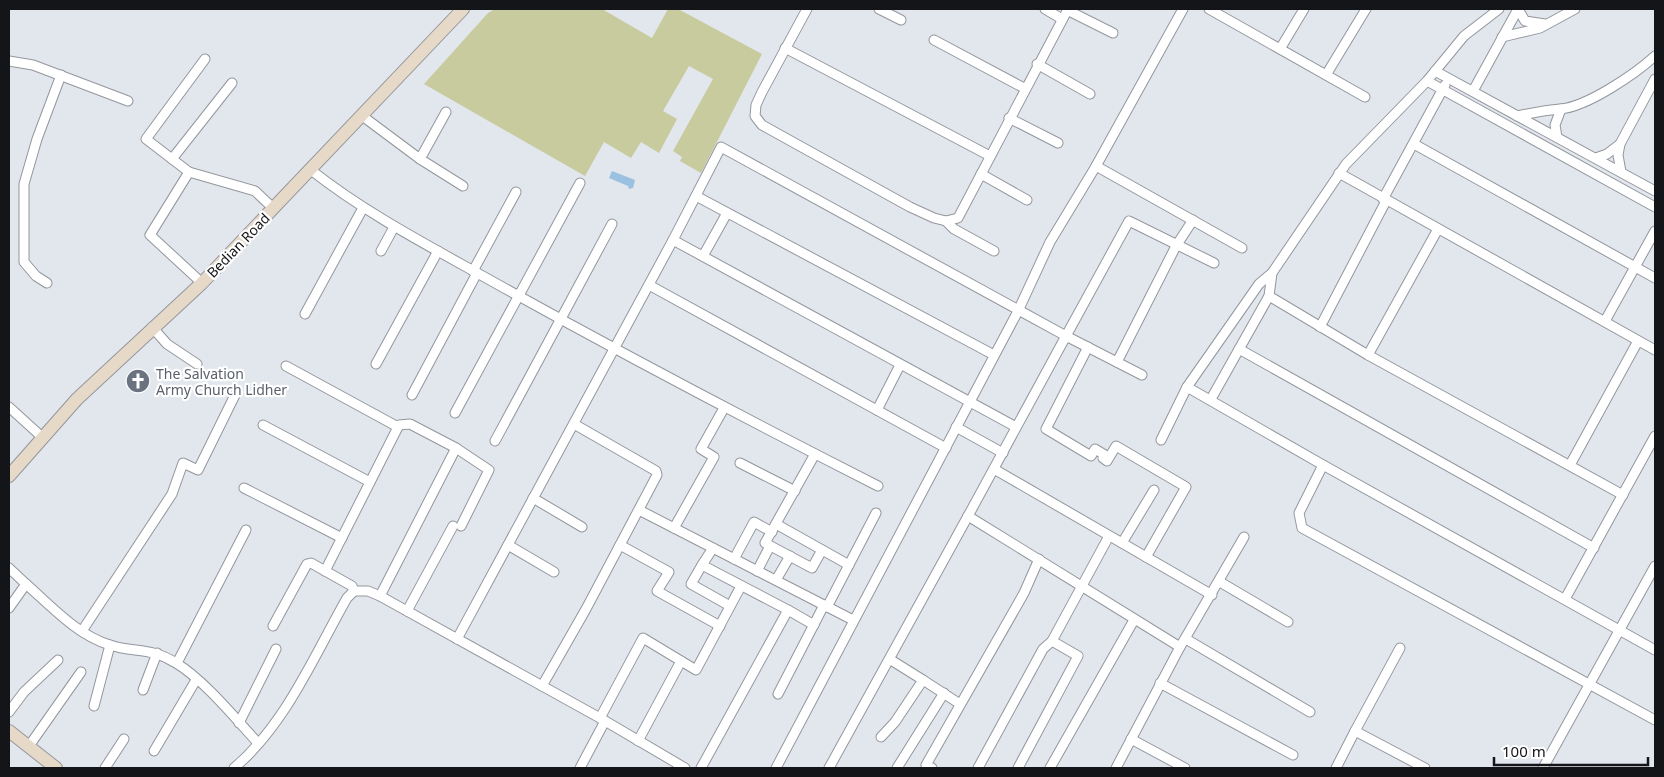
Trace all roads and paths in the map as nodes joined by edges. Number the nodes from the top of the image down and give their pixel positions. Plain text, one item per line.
1 (462, 9) edge
2 (806, 9) edge
3 (879, 9) edge
4 (1045, 9) edge
5 (1183, 9) edge
6 (1209, 9) edge
7 (1304, 9) edge
8 (1366, 9) edge
9 (1499, 9) edge
10 (1518, 9) edge
11 (1575, 9) edge
12 (1066, 12) edge
13 (901, 20) dead end
14 (1545, 24) junction
15 (1113, 33) dead end
16 (1502, 37) junction
17 (934, 40) dead end
18 (785, 48) junction
19 (1280, 49) junction
20 (1655, 56) edge
21 (205, 59) dead end
22 (9, 61) edge
23 (1037, 64) junction
24 (1435, 70) junction
25 (61, 75) junction
26 (1326, 75) junction
27 (1449, 78) junction
28 (1655, 79) edge
29 (1427, 81) junction
30 (232, 83) dead end
31 (1024, 88) junction
32 (1443, 90) junction
33 (1473, 91) junction
34 (1090, 94) dead end
35 (1365, 97) dead end
36 (128, 101) dead end
37 (1561, 109) junction
38 (446, 112) dead end
39 (361, 115) junction
40 (1518, 116) junction
41 (1009, 118) junction
42 (1557, 137) junction
43 (1058, 143) dead end
44 (1414, 144) junction
45 (1620, 144) junction
46 (990, 156) junction
47 (1596, 158) junction
48 (172, 159) junction
49 (420, 159) junction
50 (1096, 166) junction
51 (311, 170) junction
52 (189, 172) junction
53 (1621, 172) junction
54 (1339, 173) junction
55 (981, 174) junction
56 (580, 183) dead end
57 (463, 186) dead end
58 (1655, 191) edge
59 (516, 192) dead end
60 (696, 196) junction
61 (1027, 200) dead end
62 (1385, 200) junction
63 (1655, 207) edge
64 (363, 208) junction
65 (274, 209) junction
66 (727, 213) junction
67 (1193, 220) junction
68 (946, 221) junction
69 (612, 224) dead end
70 (394, 226) junction
71 (1438, 229) junction
72 (1655, 231) edge
73 (673, 240) junction
74 (1176, 246) junction
75 (1242, 248) dead end
76 (381, 251) dead end
77 (438, 251) junction
78 (994, 251) dead end
79 (703, 256) junction
80 (1214, 263) dead end
81 (1635, 267) junction
82 (475, 272) junction
83 (1272, 273) junction
84 (1655, 278) edge
85 (48, 283) dead end
86 (202, 283) junction
87 (649, 285) junction
88 (519, 296) junction
89 (1269, 296) junction
90 (1018, 311) junction
91 (305, 314) dead end
92 (560, 319) junction
93 (1605, 321) junction
94 (152, 327) junction
95 (1320, 327) junction
96 (1066, 336) junction
97 (1638, 341) junction
98 (1088, 347) junction
99 (615, 348) junction
100 (1239, 349) junction
101 (1655, 350) edge
102 (994, 355) junction
103 (1368, 355) junction
104 (1117, 362) junction
105 (197, 364) dead end
106 (376, 364) dead end
107 (900, 365) junction
108 (286, 366) dead end
109 (1142, 375) dead end
110 (1188, 387) junction
111 (235, 395) dead end
112 (412, 395) dead end
113 (1211, 399) junction
114 (969, 402) junction
115 (9, 407) edge
116 (724, 408) junction
117 (877, 410) junction
118 (455, 413) dead end
119 (574, 424) junction
120 (263, 426) dead end
121 (398, 427) junction
122 (956, 427) junction
123 (1016, 428) junction
124 (1655, 436) edge
125 (42, 437) junction
126 (1161, 440) dead end
127 (495, 441) dead end
128 (456, 448) junction
129 (946, 448) junction
130 (1003, 452) junction
131 (815, 454) junction
132 (740, 463) dead end
133 (1323, 465) junction
134 (1570, 465) junction
135 (994, 468) junction
136 (9, 476) edge
137 (370, 482) junction
138 (878, 486) dead end
139 (244, 488) dead end
140 (1154, 490) dead end
141 (795, 491) junction
142 (1623, 494) junction
143 (534, 498) junction
144 (639, 510) junction
145 (876, 513) dead end
146 (968, 516) junction
147 (582, 527) dead end
148 (674, 528) junction
149 (774, 528) junction
150 (246, 530) dead end
151 (1109, 536) junction
152 (342, 538) junction
153 (1244, 538) dead end
154 (1122, 543) junction
155 (620, 545) junction
156 (508, 546) junction
157 (770, 546) junction
158 (713, 548) junction
159 (1594, 548) junction
160 (822, 550) junction
161 (790, 556) junction
162 (1146, 557) junction
163 (734, 559) junction
164 (1039, 559) junction
165 (702, 565) junction
166 (849, 565) junction
167 (1655, 566) edge
168 (9, 568) edge
169 (325, 571) junction
170 (757, 571) junction
171 (554, 572) dead end
172 (776, 580) junction
173 (1652, 580) edge
174 (1220, 582) junction
175 (26, 584) junction
176 (741, 586) junction
177 (1082, 586) junction
178 (354, 591) junction
179 (1212, 595) junction
180 (380, 596) junction
181 (1566, 599) junction
182 (730, 606) junction
183 (826, 606) junction
184 (9, 608) edge
185 (788, 610) junction
186 (407, 611) junction
187 (853, 620) junction
188 (1134, 620) junction
189 (1288, 622) dead end
190 (814, 624) junction
191 (273, 626) dead end
192 (720, 626) junction
193 (1620, 630) junction
194 (82, 631) junction
195 (457, 639) junction
196 (1186, 639) junction
197 (1052, 641) junction
198 (110, 645) junction
199 (1180, 647) junction
200 (1400, 648) dead end
201 (276, 649) dead end
202 (1655, 650) edge
203 (158, 653) junction
204 (58, 660) dead end
205 (891, 660) junction
206 (680, 662) junction
207 (177, 663) junction
208 (80, 672) dead end
209 (196, 680) junction
210 (923, 680) junction
211 (1160, 683) junction
212 (1590, 683) junction
213 (542, 686) junction
214 (143, 690) dead end
215 (944, 693) junction
216 (778, 694) dead end
217 (960, 704) junction
218 (94, 706) dead end
219 (9, 712) edge
220 (1310, 712) dead end
221 (602, 719) junction
222 (1655, 720) edge
223 (239, 723) junction
224 (9, 731) edge
225 (1355, 731) junction
226 (881, 737) dead end
227 (124, 739) dead end
228 (1132, 739) junction
229 (638, 741) junction
230 (258, 743) junction
231 (29, 746) junction
232 (154, 751) dead end
233 (1293, 755) dead end
234 (56, 768) edge
235 (105, 768) edge
236 (234, 768) edge
237 (580, 768) edge
238 (685, 768) edge
239 (701, 768) edge
240 (776, 768) edge
241 (829, 768) edge
242 (897, 768) edge
243 (932, 768) edge
244 (978, 768) edge
245 (1018, 768) edge
246 (1050, 768) edge
247 (1116, 768) edge
248 (1185, 768) edge
249 (1336, 768) edge
250 (1425, 768) edge
251 (1543, 768) edge

1 - 39 main road, Bedian Road
2 - 18 street
3 - 13 street
4 - 12 street
5 - 50 street
6 - 19 street
7 - 19 street
8 - 26 street
9 - 24 street
10 - 14 street
10 - 16 street
11 - 14 street
12 - 15 street
12 - 23 street
14 - 16 street
16 - 33 street
17 - 31 street
18 - 46 street
18 - 68 street
19 - 26 street
20 - 37 street
21 - 48 street
22 - 25 street
23 - 31 street
23 - 34 street
24 - 27 street
24 - 29 street
25 - 36 street
25 - 85 street
26 - 35 street
27 - 32 street
27 - 33 street
28 - 45 street
29 - 32 street
29 - 54 street
30 - 48 street
31 - 41 street
32 - 44 street
32 - 63 street
33 - 40 street
37 - 40 street
37 - 42 street
38 - 49 street
39 - 49 street
39 - 51 main road, Bedian Road
40 - 42 street
41 - 43 street
41 - 46 street
42 - 47 street
44 - 62 street
44 - 81 street
45 - 47 street
45 - 53 street
46 - 55 street
47 - 53 street
48 - 52 street
49 - 57 street
50 - 67 street
50 - 90 street
51 - 64 street
51 - 65 main road, Bedian Road
52 - 65 street
52 - 86 street
53 - 58 street
54 - 62 street
54 - 83 street
55 - 61 street
55 - 68 street
56 - 88 street
59 - 82 street
60 - 66 street
60 - 73 street
60 - 90 street
62 - 71 street
62 - 95 street
64 - 70 street
64 - 91 street
65 - 86 main road, Bedian Road
66 - 79 street
66 - 102 street
67 - 74 street
67 - 75 street
68 - 78 street
69 - 92 street
70 - 76 street
70 - 77 street
71 - 93 street
71 - 103 street
72 - 81 street
73 - 79 street
73 - 87 street
74 - 80 street
74 - 96 street
74 - 104 street
77 - 82 street
77 - 106 street
79 - 107 street
81 - 84 street
81 - 93 street
82 - 88 street
82 - 112 street
83 - 89 street
83 - 110 street
86 - 94 main road, Bedian Road
87 - 99 street
87 - 117 street
88 - 92 street
88 - 118 street
89 - 95 street
89 - 100 street
90 - 96 street
90 - 102 street
92 - 99 street
92 - 127 street
93 - 97 street
94 - 105 street
94 - 125 main road, Bedian Road
95 - 103 street
96 - 98 street
96 - 123 street
97 - 101 street
97 - 134 street
98 - 104 street
98 - 162 street
99 - 116 street
99 - 119 street
100 - 113 street
100 - 159 street
102 - 114 street
103 - 134 street
104 - 109 street
107 - 114 street
107 - 117 street
108 - 121 street
110 - 113 street
110 - 126 street
111 - 194 street
113 - 133 street
114 - 122 street
114 - 123 street
115 - 125 street
116 - 131 street
116 - 148 street
117 - 129 street
119 - 143 street
119 - 144 street
120 - 137 street
121 - 128 street
121 - 137 street
122 - 129 street
122 - 130 street
123 - 130 street
124 - 142 street
125 - 136 main road, Bedian Road
128 - 180 street
128 - 186 street
129 - 187 street
130 - 135 street
131 - 138 street
131 - 141 street
132 - 141 street
133 - 181 street
133 - 212 street
134 - 142 street
135 - 146 street
135 - 151 street
137 - 152 street
139 - 152 street
140 - 154 street
141 - 149 street
142 - 159 street
143 - 147 street
143 - 156 street
144 - 148 street
144 - 155 street
145 - 166 street
146 - 164 street
146 - 205 street
148 - 158 street
149 - 157 street
149 - 160 street
149 - 163 street
150 - 207 street
151 - 154 street
151 - 177 street
152 - 169 street
153 - 174 street
154 - 162 street
155 - 192 street
155 - 213 street
156 - 171 street
156 - 195 street
157 - 161 street
157 - 170 street
158 - 163 street
158 - 165 street
159 - 181 street
160 - 161 street
160 - 166 street
161 - 172 street
162 - 179 street
163 - 170 street
164 - 177 street
164 - 217 street
165 - 176 street
165 - 182 street
166 - 183 street
167 - 173 street
168 - 175 street
169 - 178 street
169 - 191 street
170 - 172 street
172 - 183 street
173 - 193 street
174 - 179 street
174 - 189 street
175 - 184 street
175 - 194 street
176 - 182 street
176 - 185 street
177 - 188 street
177 - 197 street
178 - 180 street
178 - 230 street
179 - 196 street
180 - 186 street
181 - 193 street
182 - 192 street
183 - 187 street
183 - 190 street
185 - 190 street
185 - 239 street
186 - 195 street
187 - 240 street
188 - 199 street
188 - 246 street
190 - 216 street
192 - 206 street
193 - 202 street
193 - 212 street
194 - 198 street
195 - 213 street
196 - 199 street
196 - 220 street
197 - 244 street
197 - 245 street
198 - 203 street
198 - 218 street
199 - 211 street
200 - 225 street
201 - 223 street
203 - 207 street
203 - 214 street
204 - 219 street
205 - 210 street
205 - 241 street
206 - 221 street
206 - 229 street
207 - 209 street
208 - 231 street
209 - 223 street
209 - 232 street
210 - 215 street
210 - 226 street
211 - 228 street
211 - 233 street
212 - 222 street
212 - 251 street
213 - 221 street
215 - 217 street
215 - 242 street
217 - 243 street
221 - 229 street
221 - 237 street
223 - 230 street
224 - 231 main road
225 - 249 street
225 - 250 street
227 - 235 street
228 - 247 street
228 - 248 street
229 - 238 street
230 - 236 street
231 - 234 main road

